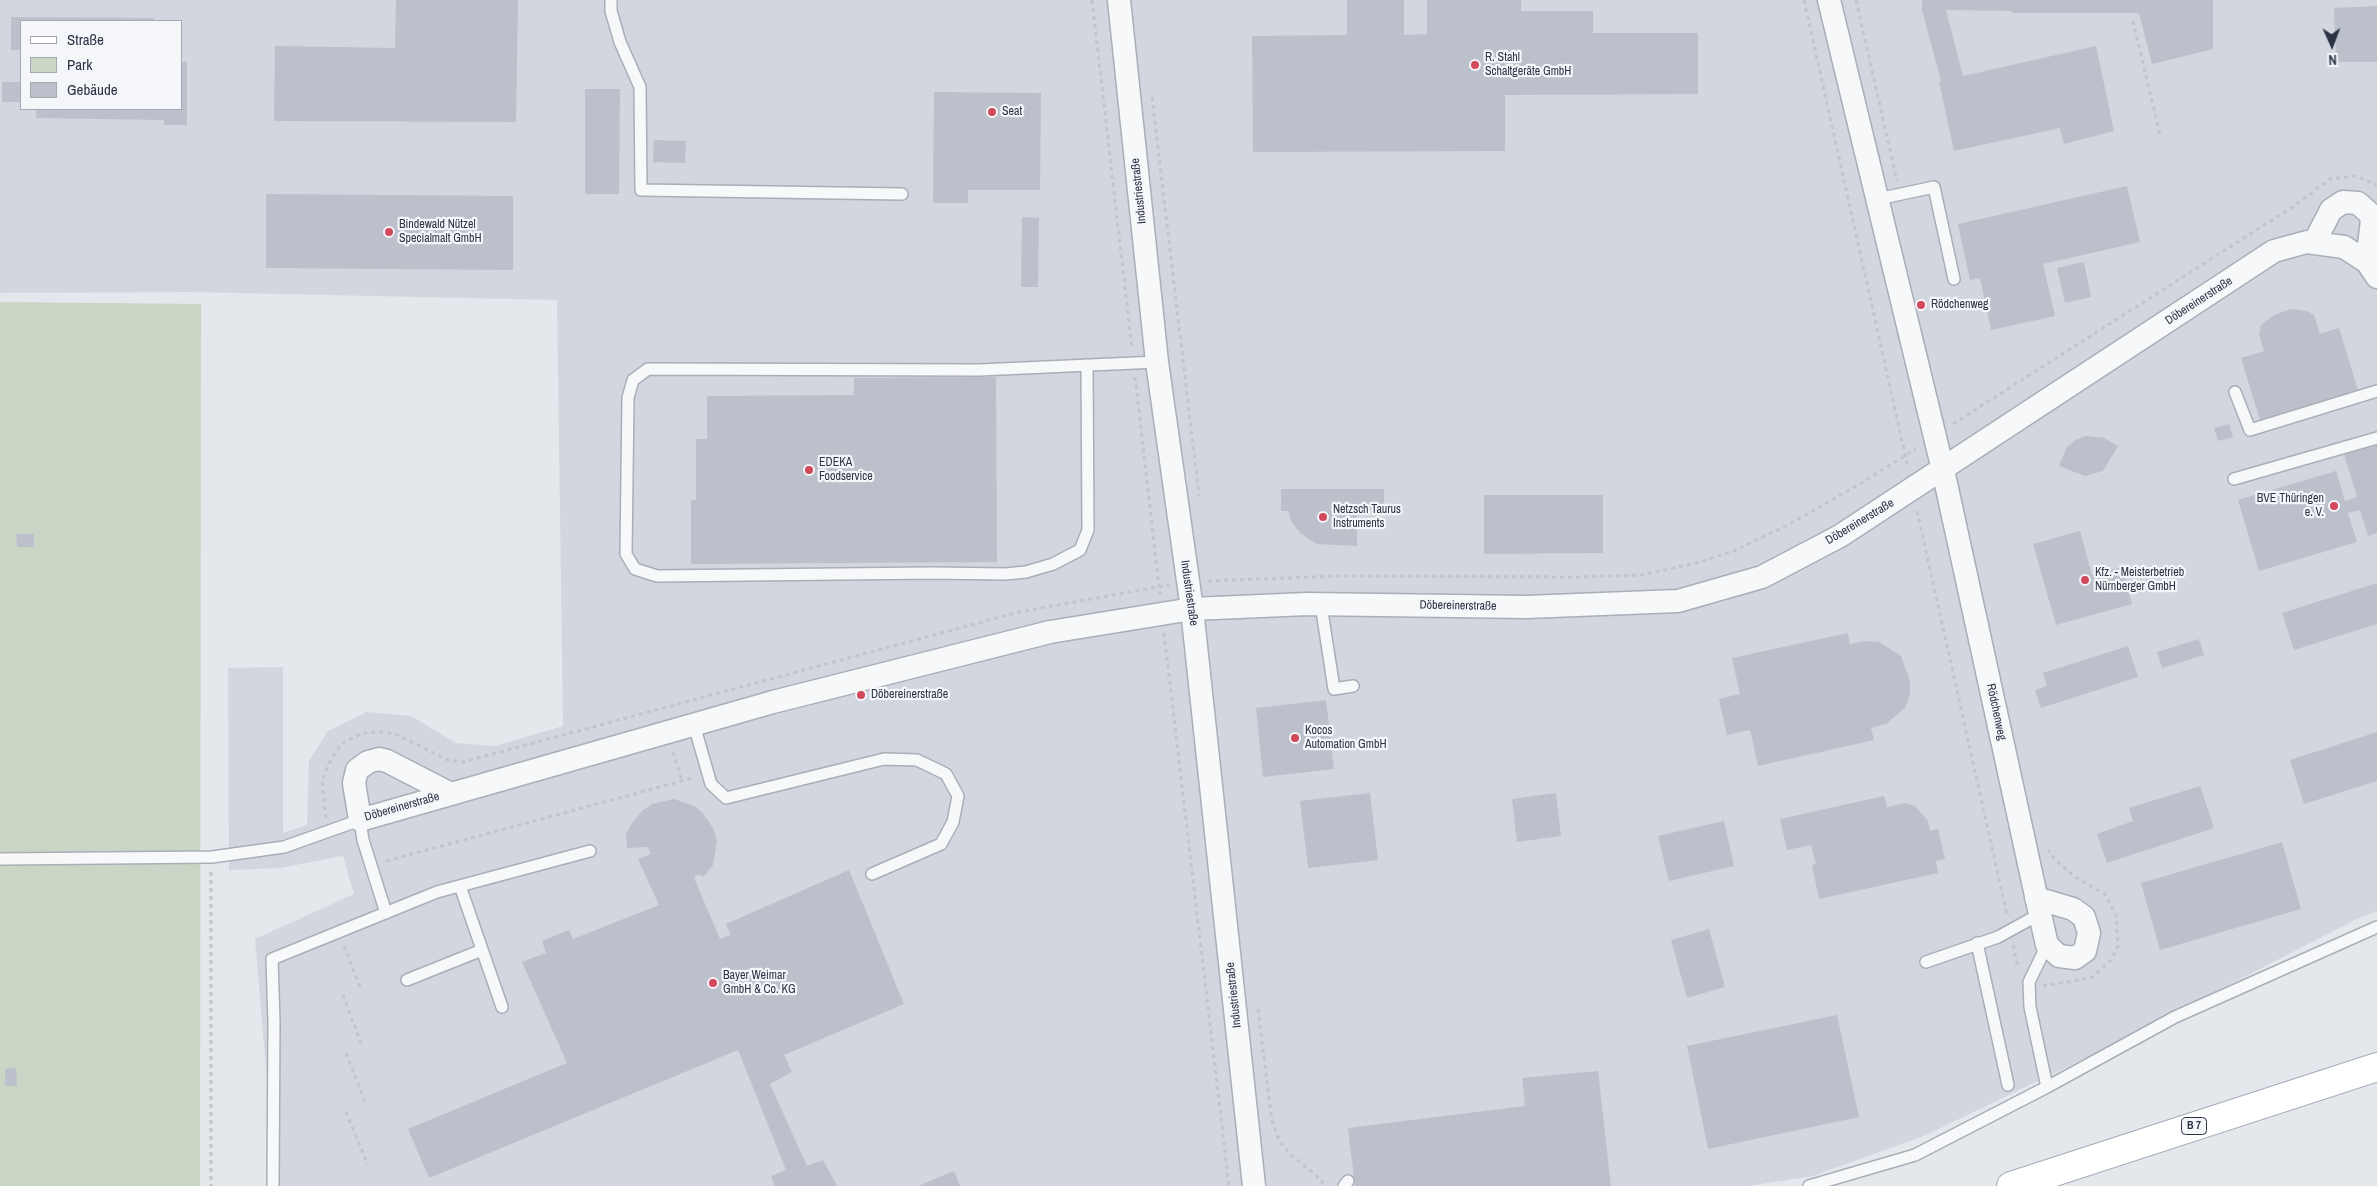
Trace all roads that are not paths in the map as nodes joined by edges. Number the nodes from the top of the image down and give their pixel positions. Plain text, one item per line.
1 (611, 0) edge
2 (1119, 0) edge
3 (1829, 0) edge
4 (902, 194) dead end
5 (1878, 199) junction
6 (2374, 216) edge
7 (2314, 243) junction
8 (2372, 269) edge
9 (1954, 279) dead end
10 (1157, 362) junction
11 (1087, 365) junction
12 (2377, 391) edge
13 (2235, 392) dead end
14 (2377, 438) edge
15 (1943, 470) junction
16 (2234, 479) dead end
17 (1321, 605) junction
18 (1192, 609) junction
19 (1353, 686) dead end
20 (694, 724) junction
21 (449, 793) junction
22 (360, 820) junction
23 (590, 850) dead end
24 (0, 859) edge
25 (872, 874) dead end
26 (460, 886) junction
27 (2038, 906) junction
28 (386, 913) junction
29 (2377, 927) edge
30 (1978, 944) junction
31 (2047, 945) junction
32 (482, 950) junction
33 (1926, 962) dead end
34 (407, 980) dead end
35 (502, 1007) dead end
36 (2377, 1067) edge
37 (2008, 1085) dead end
38 (2047, 1087) junction
39 (273, 1186) edge
40 (1254, 1186) edge
41 (1809, 1186) edge
42 (2011, 1186) edge

1 - 4 lane
2 - 10 street, Industriestraße
3 - 5 street, Rödchenweg
5 - 9 lane
5 - 15 street, Rödchenweg
6 - 7 street
6 - 8 street
7 - 8 street, Döbereinerstraße
7 - 15 street, Döbereinerstraße
10 - 11 lane
10 - 18 street, Industriestraße
11 - 11 lane
12 - 13 lane
14 - 16 lane
15 - 17 street, Döbereinerstraße
15 - 27 street, Rödchenweg
17 - 18 street, Döbereinerstraße
17 - 19 lane
18 - 20 street, Döbereinerstraße
18 - 40 street, Industriestraße
20 - 21 street, Döbereinerstraße
20 - 25 lane
21 - 22 street, Döbereinerstraße
21 - 22 street, Döbereinerstraße
22 - 24 lane
22 - 28 lane
23 - 26 lane
26 - 28 lane
26 - 32 lane
27 - 30 lane
27 - 31 street, Rödchenweg
27 - 31 street
28 - 39 lane
29 - 38 lane
30 - 33 lane
30 - 37 lane
31 - 38 lane
32 - 34 lane
32 - 35 lane
36 - 42 main road, B 7
38 - 41 lane

